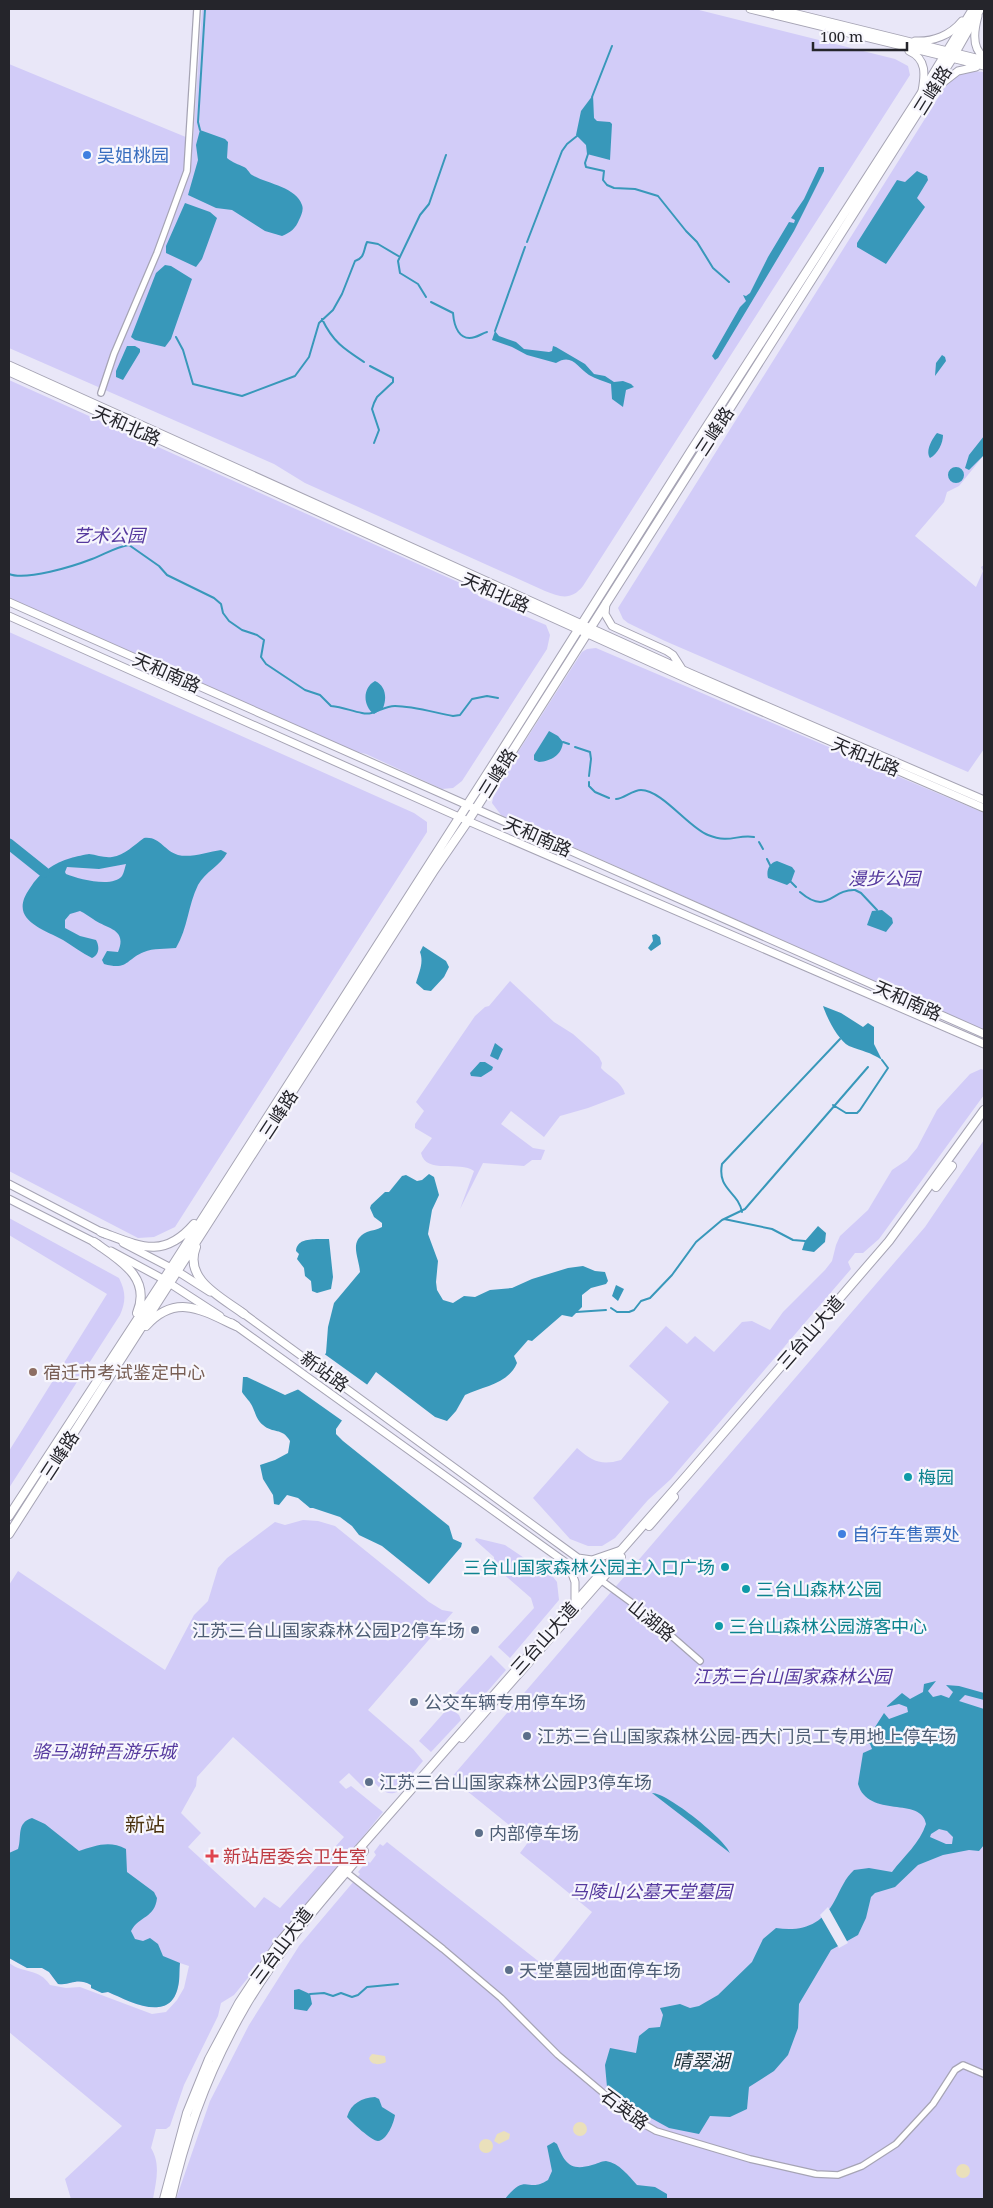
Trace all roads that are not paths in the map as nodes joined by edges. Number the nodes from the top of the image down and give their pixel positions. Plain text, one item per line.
1 (196, 9) edge
2 (750, 9) edge
3 (777, 9) edge
4 (972, 9) edge
5 (980, 9) edge
6 (894, 42) junction
7 (949, 56) junction
8 (984, 59) edge
9 (984, 67) edge
10 (924, 96) junction
11 (9, 365) edge
12 (9, 372) edge
13 (101, 393) dead end
14 (607, 600) junction
15 (9, 602) edge
16 (9, 616) edge
17 (584, 628) junction
18 (682, 670) junction
19 (984, 800) edge
20 (467, 805) junction
21 (476, 808) junction
22 (984, 808) edge
23 (459, 817) junction
24 (468, 821) junction
25 (984, 1034) edge
26 (984, 1044) edge
27 (984, 1110) edge
28 (984, 1119) edge
29 (9, 1184) edge
30 (9, 1199) edge
31 (213, 1208) junction
32 (101, 1232) junction
33 (94, 1242) junction
34 (174, 1269) junction
35 (166, 1281) junction
36 (244, 1314) junction
37 (236, 1326) junction
38 (120, 1353) junction
39 (9, 1516) edge
40 (9, 1534) edge
41 (628, 1547) junction
42 (620, 1550) junction
43 (602, 1581) junction
44 (575, 1602) junction
45 (572, 1614) junction
46 (700, 1661) dead end
47 (346, 1872) junction
48 (984, 2074) edge
49 (164, 2199) edge
50 (171, 2199) edge

1 - 13 street
2 - 6 street
3 - 6 street
4 - 6 street
4 - 7 main road, 三峰路
5 - 7 main road, 三峰路
5 - 8 street
6 - 7 street
6 - 10 street
7 - 8 street
7 - 9 street
7 - 10 main road, 三峰路
9 - 10 street
10 - 14 main road, 三峰路
10 - 17 main road, 三峰路
11 - 17 street, 天和北路
12 - 17 street, 天和北路
14 - 17 main road, 三峰路
14 - 18 street
15 - 20 street, 天和南路
16 - 23 street, 天和南路
17 - 18 street, 天和北路
17 - 20 main road, 三峰路
17 - 21 main road, 三峰路
17 - 22 street, 天和北路
18 - 19 street, 天和北路
20 - 21 street, 天和南路
20 - 23 main road, 三峰路
21 - 24 main road, 三峰路
21 - 25 street, 天和南路
23 - 24 street, 天和南路
23 - 31 main road, 三峰路
24 - 26 street, 天和南路
24 - 31 main road, 三峰路
27 - 42 main road, 三台山大道
28 - 41 main road, 三台山大道
29 - 32 street, 新站路
30 - 33 street, 新站路
31 - 32 main road
31 - 34 main road, 三峰路
31 - 36 main road
32 - 34 street, 新站路
33 - 35 street, 新站路
33 - 38 main road
34 - 35 main road, 三峰路
34 - 36 street, 新站路
35 - 37 street, 新站路
35 - 38 main road, 三峰路
36 - 42 street, 新站路
37 - 38 main road
37 - 44 street, 新站路
38 - 39 main road, 三峰路
38 - 40 main road, 三峰路
41 - 42 street, 新站路
41 - 43 main road, 三台山大道
42 - 44 main road, 三台山大道
43 - 45 main road, 三台山大道
43 - 46 street, 山湖路
44 - 45 street, 新站路
44 - 49 main road, 三台山大道
45 - 47 main road, 三台山大道
47 - 48 street, 石英路
47 - 50 main road, 三台山大道

